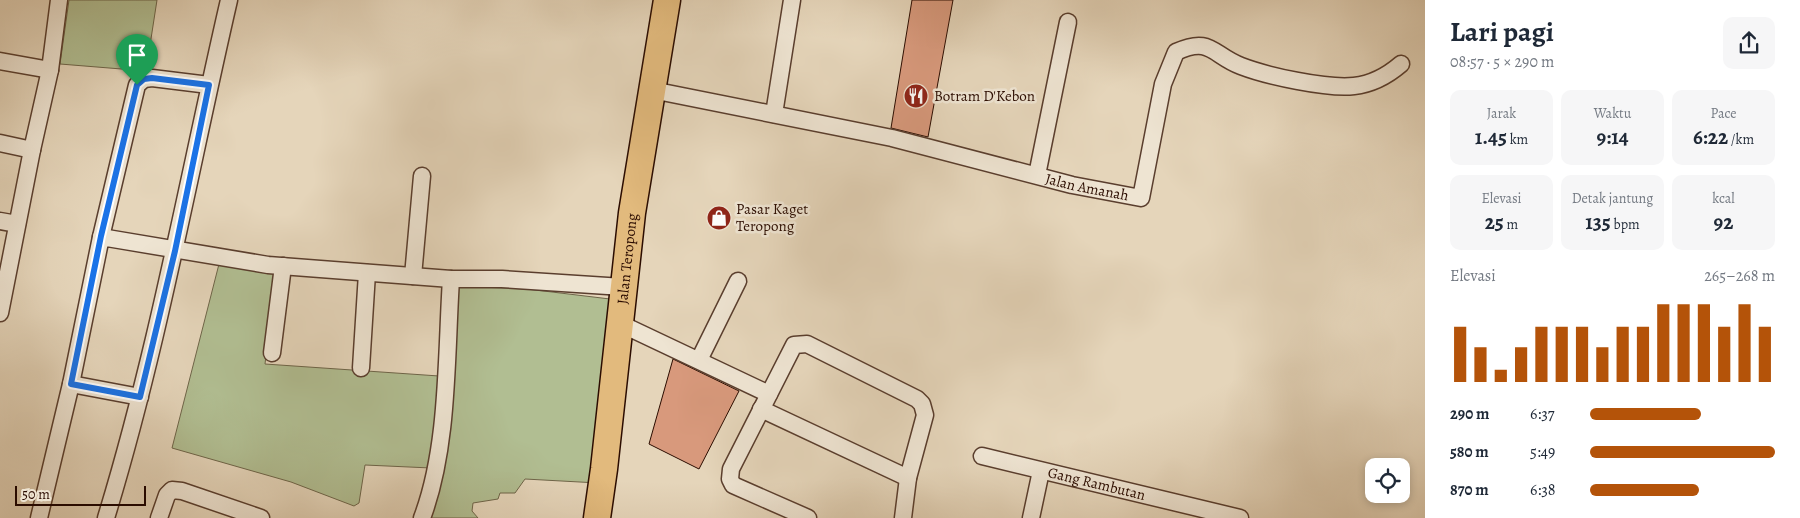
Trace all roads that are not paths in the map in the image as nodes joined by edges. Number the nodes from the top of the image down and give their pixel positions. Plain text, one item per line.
1 (59, 0) edge
2 (229, 0) edge
3 (667, 0) edge
4 (792, 0) edge
5 (1068, 22) dead end
6 (0, 61) edge
7 (1401, 64) dead end
8 (50, 70) junction
9 (209, 85) junction
10 (652, 90) junction
11 (774, 114) junction
12 (0, 143) edge
13 (32, 150) junction
14 (422, 176) dead end
15 (1037, 176) junction
16 (0, 221) edge
17 (17, 224) junction
18 (101, 236) junction
19 (175, 251) junction
20 (283, 266) junction
21 (368, 273) junction
22 (413, 276) junction
23 (451, 279) junction
24 (738, 281) dead end
25 (623, 288) junction
26 (1, 308) edge
27 (621, 324) junction
28 (272, 353) dead end
29 (699, 360) junction
30 (360, 368) dead end
31 (71, 384) junction
32 (769, 394) junction
33 (140, 397) junction
34 (761, 409) junction
35 (982, 456) dead end
36 (1041, 471) junction
37 (908, 478) junction
38 (1197, 512) edge
39 (251, 516) edge
40 (39, 518) edge
41 (106, 518) edge
42 (159, 518) edge
43 (422, 518) edge
44 (597, 518) edge
45 (808, 518) edge
46 (903, 518) edge
47 (1031, 518) edge
48 (1240, 518) edge

1 - 8 street
2 - 9 street
3 - 10 main road, Jalan Teropong
4 - 11 street
5 - 15 street
6 - 8 street
7 - 15 street, Jalan Amanah
8 - 13 street
9 - 18 street
9 - 19 street
10 - 11 street, Jalan Amanah
10 - 25 main road, Jalan Teropong
11 - 15 street, Jalan Amanah
12 - 13 street
13 - 17 street
14 - 22 street
16 - 17 street
17 - 26 street
18 - 19 street
18 - 31 street
19 - 20 street
19 - 33 street
20 - 21 street
20 - 28 street
21 - 22 street
21 - 30 street
22 - 23 street
23 - 25 street
23 - 43 street
24 - 29 street
25 - 27 main road, Jalan Teropong
27 - 29 street
27 - 44 main road, Jalan Teropong
29 - 32 street
31 - 33 street
31 - 40 street
32 - 34 street
32 - 37 street
33 - 41 street
34 - 37 street
34 - 45 street
35 - 36 street, Gang Rambutan
36 - 38 street, Gang Rambutan
36 - 47 street
37 - 46 street
38 - 48 street, Gang Rambutan
39 - 42 street

